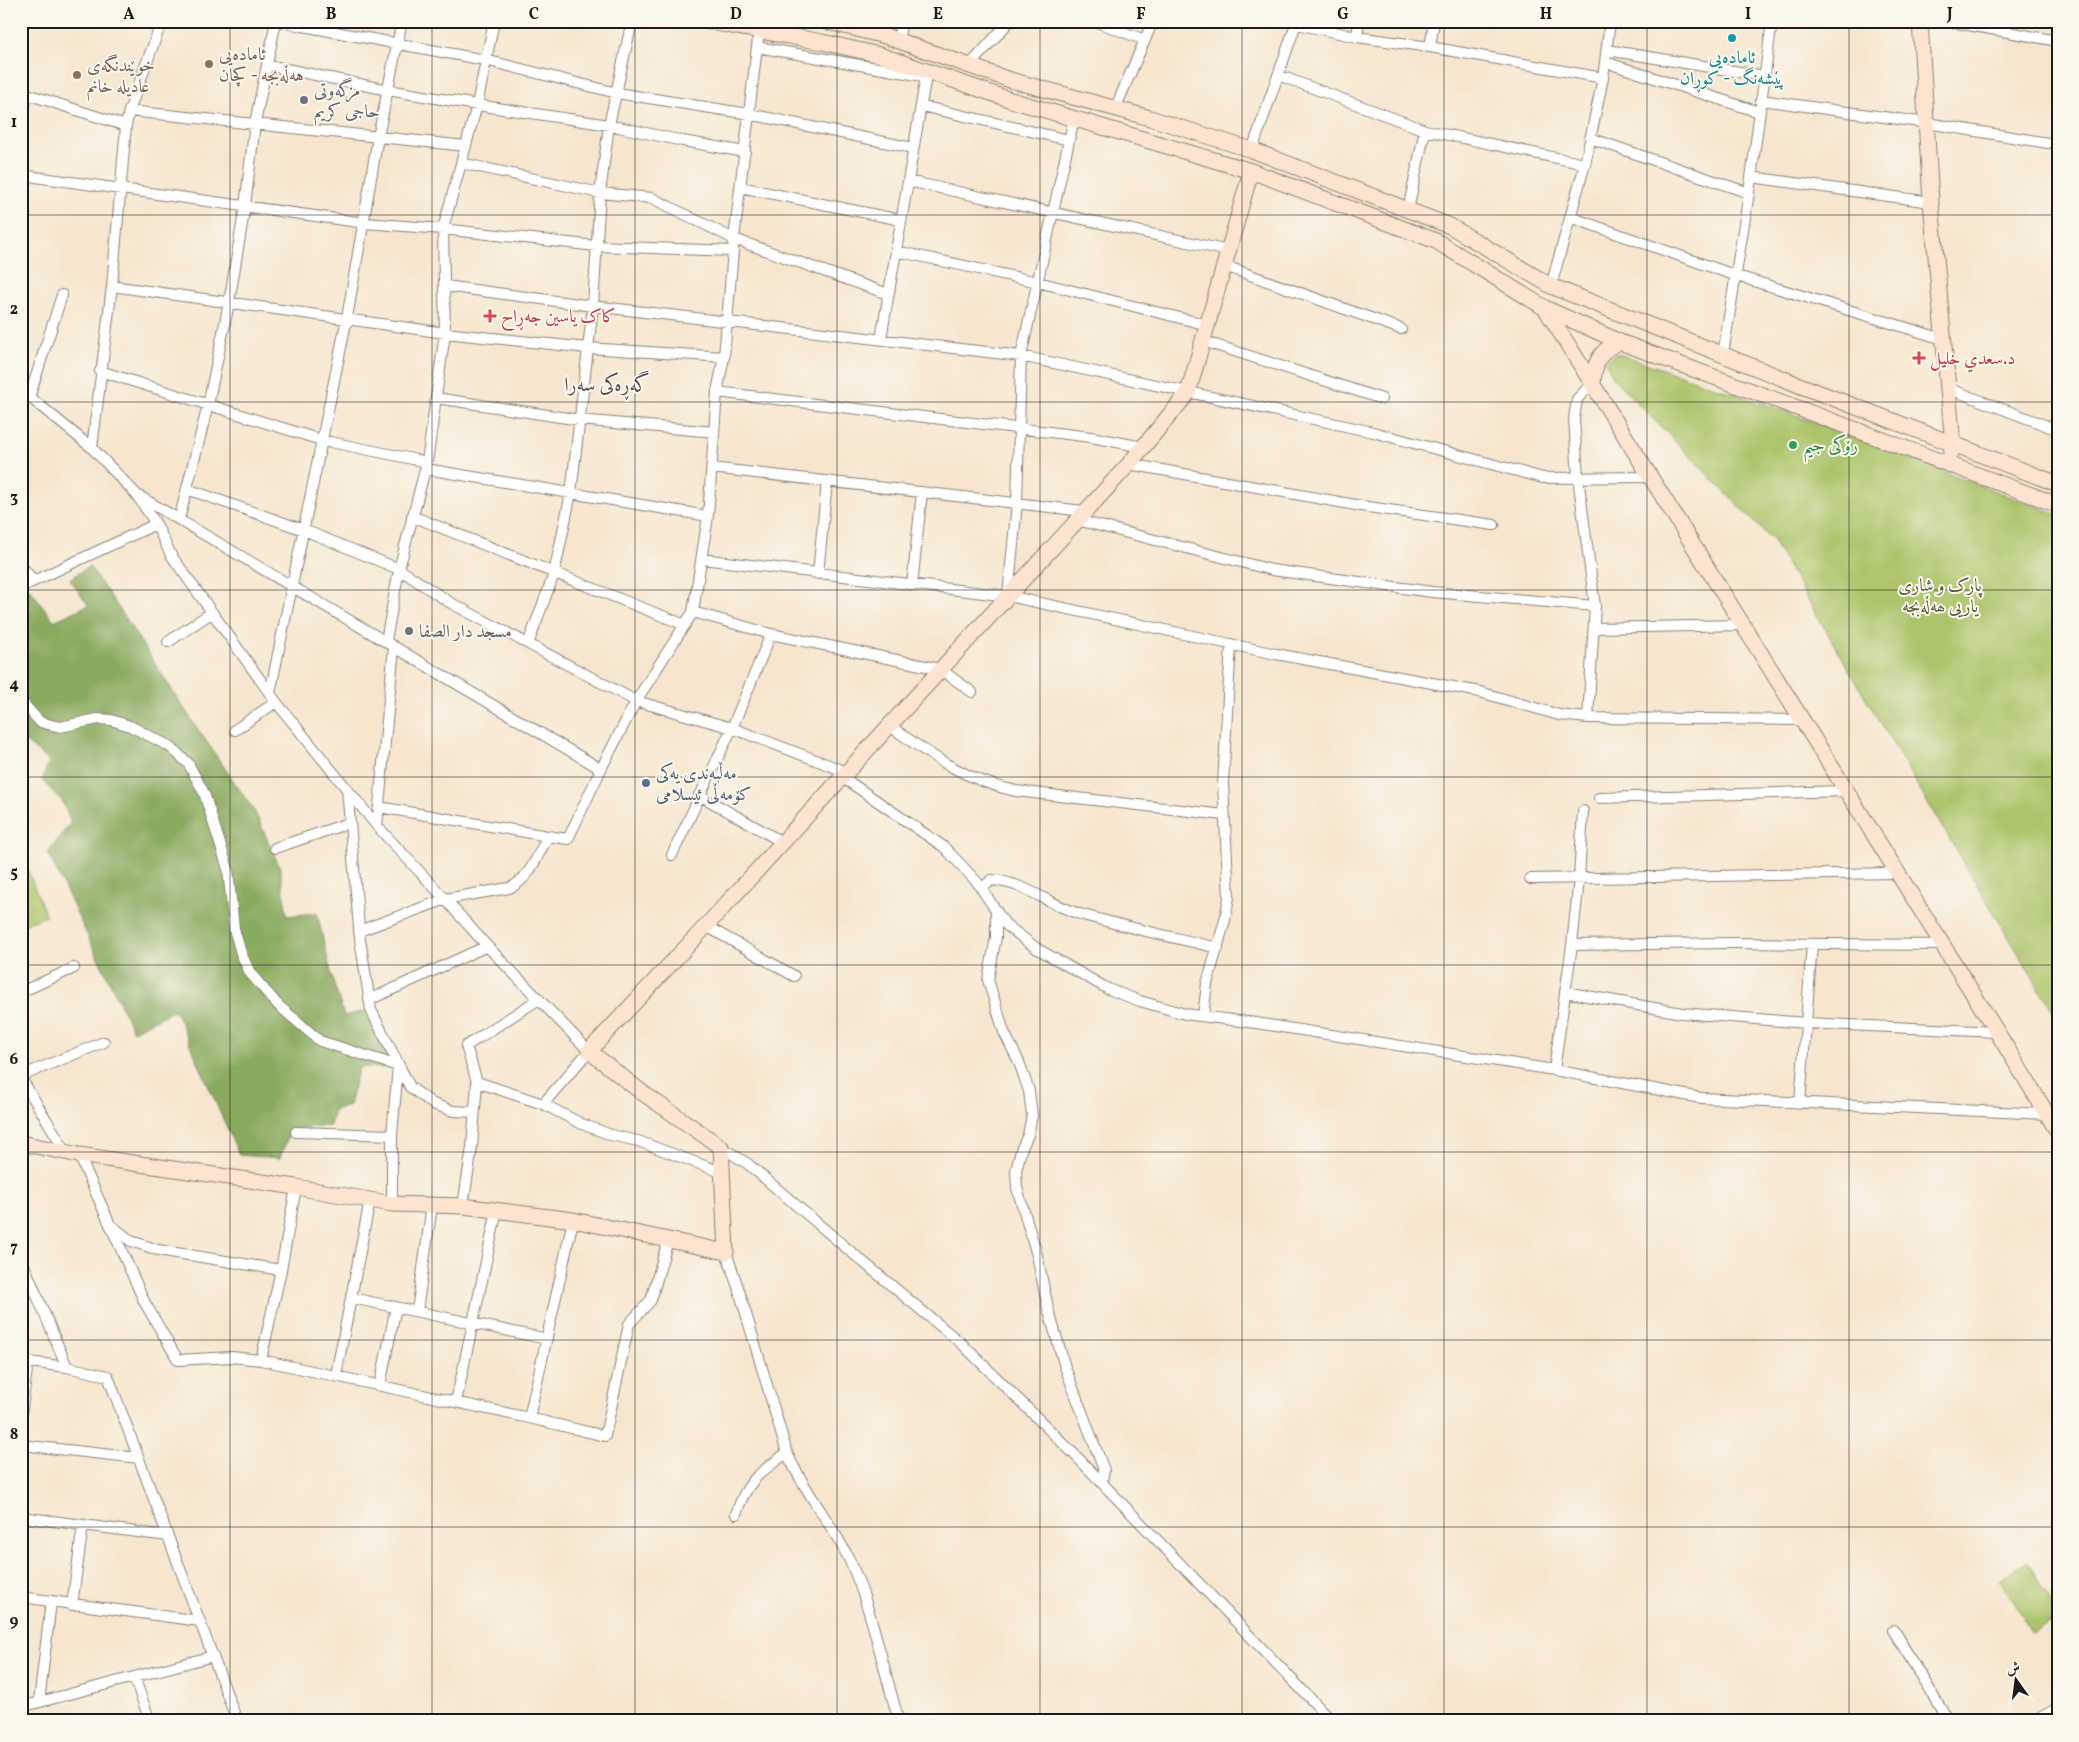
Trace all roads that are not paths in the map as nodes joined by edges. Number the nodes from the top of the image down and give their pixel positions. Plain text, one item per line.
1 (162, 21) edge
2 (276, 21) edge
3 (402, 21) edge
4 (494, 21) edge
5 (632, 21) edge
6 (704, 21) edge
7 (824, 21) edge
8 (902, 21) edge
9 (1012, 21) edge
10 (1094, 21) edge
11 (1153, 21) edge
12 (1359, 21) edge
13 (1434, 21) edge
14 (1610, 21) edge
15 (1772, 21) edge
16 (1920, 21) edge
17 (1946, 21) edge
18 (1297, 23) edge
19 (759, 30) junction
20 (1357, 37) junction
21 (898, 40) junction
22 (1145, 40) junction
23 (2058, 41) edge
24 (398, 45) junction
25 (757, 47) junction
26 (1430, 47) junction
27 (1606, 50) junction
28 (485, 60) junction
29 (1605, 62) junction
30 (267, 65) junction
31 (970, 65) junction
32 (926, 73) junction
33 (1278, 75) junction
34 (1764, 76) junction
35 (1603, 78) junction
36 (388, 90) junction
37 (24, 93) edge
38 (617, 93) junction
39 (1761, 100) junction
40 (477, 105) junction
41 (921, 106) junction
42 (1115, 109) junction
43 (129, 111) junction
44 (1759, 112) junction
45 (749, 114) junction
46 (1134, 114) junction
47 (1074, 118) junction
48 (21, 123) edge
49 (255, 123) junction
50 (1927, 123) junction
51 (610, 124) junction
52 (126, 126) junction
53 (1425, 130) junction
54 (1129, 133) junction
55 (378, 137) junction
56 (1590, 138) junction
57 (1069, 140) junction
58 (2048, 143) dead end
59 (466, 146) junction
60 (913, 148) junction
61 (1252, 150) junction
62 (745, 152) junction
63 (461, 163) junction
64 (1585, 164) junction
65 (1251, 171) junction
66 (21, 175) edge
67 (1751, 177) junction
68 (908, 181) junction
69 (740, 187) junction
70 (119, 188) junction
71 (600, 193) junction
72 (1749, 193) junction
73 (1931, 202) junction
74 (245, 206) junction
75 (1408, 210) junction
76 (1053, 212) junction
77 (1570, 217) junction
78 (901, 220) junction
79 (365, 223) junction
80 (443, 229) junction
81 (734, 239) junction
82 (596, 246) junction
83 (733, 251) junction
84 (896, 251) junction
85 (1229, 251) junction
86 (1225, 266) junction
87 (1734, 275) junction
88 (1038, 282) junction
89 (112, 286) junction
90 (445, 286) junction
91 (1551, 286) junction
92 (62, 294) dead end
93 (888, 294) junction
94 (229, 303) junction
95 (593, 306) junction
96 (1545, 308) junction
97 (346, 318) junction
98 (727, 321) junction
99 (1208, 325) junction
100 (1401, 329) dead end
101 (445, 333) junction
102 (881, 339) junction
103 (1943, 339) junction
104 (1203, 341) junction
105 (1620, 342) junction
106 (588, 348) junction
107 (1723, 354) junction
108 (1021, 356) junction
109 (724, 357) junction
110 (100, 371) junction
111 (1593, 382) junction
112 (1948, 388) junction
113 (21, 390) edge
114 (717, 392) junction
115 (1188, 393) junction
116 (29, 398) junction
117 (436, 398) junction
118 (1382, 399) dead end
119 (208, 405) junction
120 (580, 420) junction
121 (1019, 428) junction
122 (2058, 430) edge
123 (714, 432) junction
124 (321, 440) junction
125 (1953, 444) junction
126 (1143, 447) junction
127 (92, 448) junction
128 (1129, 464) junction
129 (427, 465) junction
130 (1948, 465) junction
131 (712, 468) junction
132 (1652, 477) junction
133 (1578, 478) junction
134 (827, 481) junction
135 (2058, 484) edge
136 (187, 489) junction
137 (922, 492) junction
138 (571, 493) junction
139 (136, 494) junction
140 (1017, 503) junction
141 (2058, 505) edge
142 (412, 516) junction
143 (708, 516) junction
144 (1080, 516) junction
145 (180, 520) junction
146 (156, 524) junction
147 (1494, 525) dead end
148 (304, 530) junction
149 (702, 559) junction
150 (21, 566) edge
151 (399, 569) junction
152 (554, 574) junction
153 (818, 574) junction
154 (34, 582) junction
155 (912, 585) junction
156 (21, 586) edge
157 (292, 588) junction
158 (1008, 596) junction
159 (1595, 606) junction
160 (693, 612) junction
161 (211, 613) junction
162 (684, 625) junction
163 (1744, 626) junction
164 (1594, 628) junction
165 (771, 634) junction
166 (168, 642) dead end
167 (390, 644) junction
168 (528, 644) junction
169 (1231, 644) junction
170 (940, 669) junction
171 (972, 692) dead end
172 (273, 697) junction
173 (21, 701) edge
174 (636, 702) junction
175 (1588, 718) junction
176 (1801, 720) junction
177 (889, 725) junction
178 (732, 728) junction
179 (234, 730) dead end
180 (601, 769) junction
181 (845, 774) junction
182 (347, 787) junction
183 (1846, 791) junction
184 (699, 795) junction
185 (1599, 798) dead end
186 (379, 807) junction
187 (1583, 811) dead end
188 (1224, 815) junction
189 (349, 823) junction
190 (377, 826) junction
191 (548, 836) junction
192 (782, 842) junction
193 (275, 848) dead end
194 (672, 856) dead end
195 (1897, 873) junction
196 (1530, 879) dead end
197 (1579, 879) junction
198 (982, 889) junction
199 (446, 899) junction
200 (996, 909) junction
201 (706, 926) junction
202 (359, 931) junction
203 (1812, 944) junction
204 (1572, 945) junction
205 (1942, 945) junction
206 (486, 946) junction
207 (1218, 948) junction
208 (74, 968) dead end
209 (794, 976) dead end
210 (21, 992) edge
211 (1565, 992) junction
212 (539, 999) junction
213 (369, 1000) junction
214 (1203, 1016) junction
215 (1806, 1022) junction
216 (1997, 1032) junction
217 (104, 1042) dead end
218 (589, 1051) junction
219 (398, 1066) junction
220 (1554, 1070) junction
221 (21, 1077) edge
222 (477, 1082) junction
223 (1800, 1103) junction
224 (543, 1104) junction
225 (474, 1112) junction
226 (2047, 1114) junction
227 (296, 1132) dead end
228 (2058, 1132) edge
229 (392, 1135) junction
230 (21, 1143) edge
231 (721, 1147) junction
232 (73, 1154) junction
233 (721, 1172) junction
234 (296, 1187) junction
235 (370, 1200) junction
236 (392, 1204) junction
237 (432, 1205) junction
238 (463, 1206) junction
239 (497, 1210) junction
240 (573, 1220) junction
241 (111, 1226) junction
242 (668, 1240) junction
243 (726, 1252) junction
244 (21, 1258) edge
245 (281, 1270) junction
246 (352, 1298) junction
247 (396, 1307) junction
248 (417, 1311) junction
249 (473, 1323) junction
250 (547, 1339) junction
251 (261, 1360) junction
252 (24, 1361) edge
253 (67, 1367) junction
254 (336, 1375) junction
255 (380, 1385) junction
256 (456, 1402) junction
257 (21, 1415) edge
258 (529, 1418) junction
259 (21, 1445) edge
260 (787, 1453) junction
261 (139, 1458) junction
262 (1102, 1482) junction
263 (736, 1514) dead end
264 (21, 1517) edge
265 (82, 1525) junction
266 (168, 1536) junction
267 (21, 1598) edge
268 (51, 1602) junction
269 (72, 1605) junction
270 (200, 1621) junction
271 (1893, 1630) dead end
272 (212, 1656) junction
273 (134, 1677) junction
274 (39, 1702) junction
275 (21, 1707) edge
276 (2058, 1708) edge
277 (150, 1721) edge
278 (237, 1721) edge
279 (899, 1721) edge
280 (1332, 1721) edge
281 (1949, 1721) edge
282 (2034, 1721) edge

1 - 43 street
2 - 24 street
2 - 30 street
3 - 24 street
4 - 28 street
5 - 38 street
6 - 19 street
7 - 21 street
8 - 21 street
9 - 31 street
10 - 22 street
11 - 22 street
12 - 20 street
13 - 26 street
14 - 27 street
15 - 34 street
16 - 50 street
17 - 23 street
18 - 20 street
18 - 33 street
19 - 25 street
19 - 32 street
20 - 26 street
21 - 31 street
22 - 42 street
24 - 28 street
24 - 36 street
25 - 32 street
25 - 45 street
26 - 35 street
27 - 29 street
27 - 34 street
28 - 38 street
28 - 40 street
29 - 35 street
29 - 44 street
30 - 36 street
30 - 49 street
31 - 42 street
32 - 41 street
32 - 47 street
33 - 53 street
33 - 61 street
34 - 39 street
35 - 56 street
36 - 40 street
36 - 55 street
37 - 48 street
37 - 52 street
38 - 45 street
38 - 51 street
39 - 44 street
39 - 50 street
40 - 51 street
40 - 59 street
41 - 57 street
41 - 60 street
42 - 46 street
43 - 49 street
43 - 52 street
44 - 67 street
45 - 60 street
45 - 62 street
46 - 54 street
46 - 61 street
47 - 54 street
47 - 57 street
49 - 55 street
49 - 74 street
50 - 58 street
50 - 73 street
51 - 62 street
51 - 71 street
52 - 70 street
53 - 64 street
53 - 75 street
54 - 65 street
55 - 59 street
55 - 79 street
56 - 64 street
56 - 72 street
57 - 76 street
59 - 63 street
60 - 68 street
61 - 75 street
62 - 69 street
63 - 71 street
63 - 80 street
64 - 77 street
65 - 85 street
65 - 96 street
66 - 70 street
67 - 72 street
67 - 73 street
68 - 76 street
68 - 78 street
69 - 78 street
69 - 81 street
70 - 74 street
70 - 89 street
71 - 81 street
71 - 82 street
72 - 87 street
73 - 103 street
74 - 79 street
74 - 94 street
75 - 91 street
76 - 85 street
76 - 88 street
77 - 87 street
77 - 91 street
78 - 84 street
79 - 80 street
79 - 97 street
80 - 82 street
80 - 90 street
81 - 83 street
81 - 93 street
82 - 83 street
82 - 95 street
83 - 98 street
84 - 88 street
84 - 93 street
85 - 86 street
86 - 99 street
86 - 100 street
87 - 103 street
87 - 107 street
88 - 99 street
88 - 108 street
89 - 94 street
89 - 110 street
90 - 95 street
90 - 101 street
91 - 96 street
91 - 107 street
92 - 116 street
93 - 102 street
94 - 97 street
94 - 119 street
95 - 98 street
95 - 106 street
96 - 105 street
96 - 111 street
97 - 101 street
97 - 124 street
98 - 102 street
98 - 109 street
99 - 104 street
101 - 106 street
101 - 117 street
102 - 108 street
103 - 112 street
104 - 115 street
104 - 118 street
105 - 111 street
105 - 130 street
106 - 109 street
106 - 120 street
107 - 125 street
108 - 115 street
108 - 121 street
109 - 114 street
110 - 119 street
110 - 127 street
111 - 132 street
111 - 133 street
112 - 122 street
112 - 125 street
113 - 116 street
114 - 121 street
114 - 123 street
115 - 126 street
115 - 133 street
116 - 127 street
117 - 120 street
117 - 129 street
119 - 124 street
119 - 136 street
120 - 123 street
120 - 138 street
121 - 126 street
121 - 140 street
123 - 131 street
124 - 129 street
124 - 148 street
125 - 130 street
125 - 135 street
126 - 128 street
127 - 139 street
128 - 144 street
128 - 147 street
129 - 138 street
129 - 142 street
130 - 141 street
131 - 134 street
131 - 143 street
132 - 133 street
132 - 163 street
133 - 159 street
134 - 137 street
134 - 153 street
136 - 145 street
136 - 148 street
137 - 140 street
137 - 155 street
138 - 143 street
138 - 152 street
139 - 145 street
139 - 146 street
140 - 144 street
140 - 158 street
142 - 151 street
142 - 152 street
143 - 149 street
144 - 158 street
144 - 159 street
145 - 157 street
146 - 154 street
146 - 161 street
148 - 151 street
148 - 157 street
149 - 153 street
149 - 160 street
150 - 154 street
151 - 167 street
151 - 168 street
152 - 162 street
152 - 168 street
153 - 155 street
154 - 156 street
155 - 158 street
157 - 167 street
157 - 172 street
158 - 169 street
158 - 170 street
159 - 164 street
160 - 162 street
160 - 165 street
161 - 166 street
161 - 172 street
162 - 174 street
163 - 164 street
163 - 176 street
164 - 175 street
165 - 170 street
165 - 178 street
167 - 180 street
167 - 186 street
168 - 174 street
169 - 175 street
169 - 188 street
170 - 171 street
170 - 177 street
172 - 179 street
172 - 182 street
173 - 219 street
174 - 178 street
174 - 180 street
175 - 176 street
176 - 183 street
177 - 181 street
177 - 188 street
178 - 181 street
178 - 184 street
180 - 191 street
181 - 192 street
181 - 198 street
182 - 189 street
182 - 190 street
183 - 185 street
183 - 195 street
184 - 192 street
184 - 194 street
186 - 190 street
186 - 191 street
187 - 197 street
188 - 207 street
189 - 193 street
189 - 202 street
190 - 199 street
191 - 199 street
192 - 201 street
195 - 197 street
195 - 205 street
196 - 197 street
197 - 204 street
198 - 200 street
198 - 207 street
199 - 202 street
199 - 206 street
200 - 214 street
200 - 262 street
201 - 209 street
201 - 218 street
202 - 213 street
203 - 204 street
203 - 205 street
203 - 215 street
204 - 211 street
205 - 216 street
206 - 212 street
206 - 213 street
207 - 214 street
208 - 210 street
211 - 215 street
211 - 220 street
212 - 218 street
212 - 222 street
213 - 219 street
214 - 220 street
215 - 216 street
215 - 223 street
216 - 226 street
217 - 221 street
218 - 224 street
218 - 231 street
219 - 225 street
219 - 229 street
220 - 223 street
221 - 232 street
222 - 224 street
222 - 225 street
223 - 226 street
224 - 233 street
225 - 238 street
226 - 228 street
227 - 229 street
229 - 236 street
230 - 232 street
231 - 233 street
231 - 262 street
232 - 234 street
232 - 241 street
233 - 243 street
234 - 235 street
234 - 245 street
235 - 236 street
235 - 246 street
236 - 237 street
237 - 238 street
237 - 248 street
238 - 239 street
239 - 240 street
239 - 249 street
240 - 242 street
240 - 250 street
241 - 245 street
241 - 251 street
242 - 243 street
242 - 258 street
243 - 260 street
244 - 253 street
245 - 251 street
246 - 247 street
246 - 254 street
247 - 248 street
247 - 255 street
248 - 249 street
249 - 250 street
249 - 256 street
250 - 258 street
251 - 254 street
252 - 253 street
252 - 257 street
253 - 261 street
254 - 255 street
255 - 256 street
256 - 258 street
259 - 261 street
260 - 263 street
260 - 279 street
261 - 266 street
262 - 280 street
264 - 265 street
265 - 266 street
265 - 269 street
266 - 270 street
267 - 268 street
268 - 269 street
268 - 274 street
269 - 270 street
270 - 272 street
271 - 281 street
272 - 273 street
272 - 278 street
273 - 274 street
273 - 277 street
274 - 275 street
276 - 282 street

